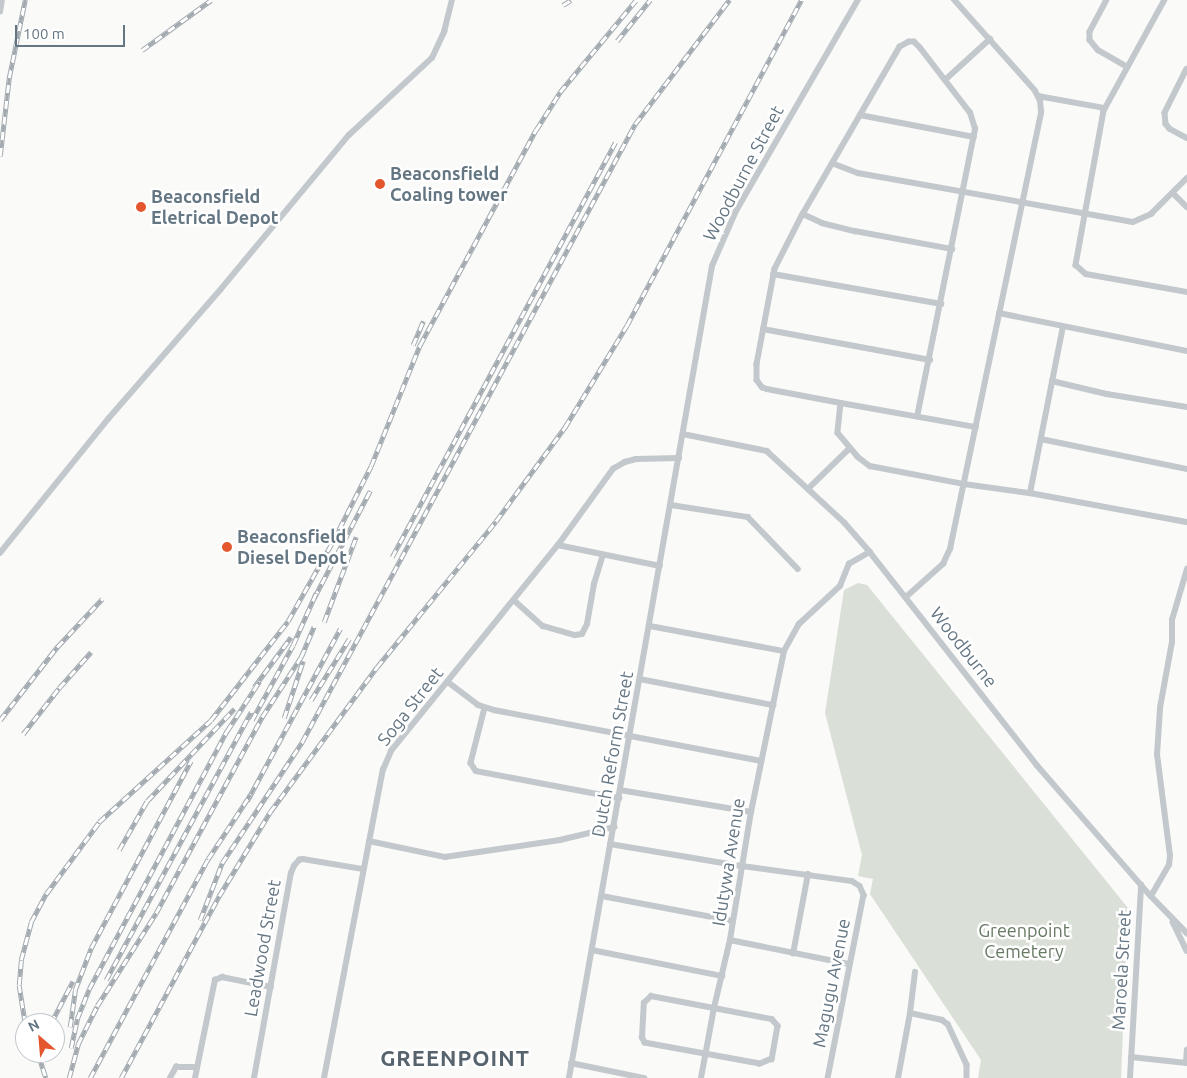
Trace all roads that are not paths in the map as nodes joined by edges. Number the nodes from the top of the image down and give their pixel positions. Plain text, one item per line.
1 (2, 0) edge
2 (452, 0) edge
3 (858, 0) edge
4 (954, 0) edge
5 (1107, 0) edge
6 (1165, 0) edge
7 (0, 12) edge
8 (990, 39) junction
9 (1128, 67) junction
10 (1187, 69) edge
11 (945, 80) junction
12 (1038, 96) junction
13 (1105, 108) junction
14 (860, 115) junction
15 (974, 137) junction
16 (1187, 138) edge
17 (832, 163) junction
18 (1187, 178) edge
19 (964, 193) junction
20 (1173, 193) junction
21 (1023, 204) junction
22 (1187, 207) edge
23 (803, 214) junction
24 (1085, 214) junction
25 (952, 250) junction
26 (773, 274) junction
27 (1187, 292) edge
28 (941, 304) junction
29 (1000, 313) junction
30 (1064, 326) junction
31 (762, 329) junction
32 (1187, 351) edge
33 (930, 360) junction
34 (1052, 381) junction
35 (841, 403) junction
36 (1187, 407) edge
37 (917, 417) junction
38 (976, 427) junction
39 (683, 434) junction
40 (1040, 439) junction
41 (850, 448) junction
42 (679, 458) junction
43 (1187, 469) edge
44 (964, 484) junction
45 (809, 488) junction
46 (1030, 493) junction
47 (671, 506) junction
48 (1187, 522) edge
49 (558, 545) junction
50 (870, 552) junction
51 (0, 553) edge
52 (603, 556) junction
53 (660, 566) junction
54 (798, 569) dead end
55 (1187, 569) edge
56 (906, 597) junction
57 (514, 600) junction
58 (650, 626) junction
59 (784, 651) junction
60 (640, 679) junction
61 (448, 682) junction
62 (773, 705) junction
63 (485, 708) junction
64 (630, 735) junction
65 (761, 761) junction
66 (620, 790) junction
67 (619, 798) junction
68 (751, 812) junction
69 (614, 827) junction
70 (369, 841) junction
71 (610, 844) junction
72 (742, 866) junction
73 (363, 869) junction
74 (808, 874) junction
75 (1141, 885) junction
76 (602, 896) junction
77 (1151, 896) junction
78 (1171, 918) junction
79 (733, 922) junction
80 (1187, 933) edge
81 (730, 940) junction
82 (592, 950) junction
83 (1187, 951) edge
84 (793, 954) junction
85 (849, 964) junction
86 (915, 972) dead end
87 (722, 976) junction
88 (271, 987) junction
89 (714, 1008) junction
90 (910, 1013) junction
91 (1187, 1050) edge
92 (705, 1054) junction
93 (1131, 1057) junction
94 (572, 1063) junction
95 (1186, 1063) edge
96 (197, 1067) junction
97 (170, 1078) edge
98 (195, 1078) edge
99 (254, 1078) edge
100 (324, 1078) edge
101 (569, 1078) edge
102 (644, 1078) edge
103 (701, 1078) edge
104 (828, 1078) edge
105 (898, 1078) edge
106 (967, 1078) edge
107 (1130, 1078) edge

1 - 7 street
2 - 51 street
3 - 39 street, Woodburne Street
4 - 8 street
5 - 9 street
6 - 9 street
8 - 11 street
8 - 12 street
9 - 13 street
10 - 16 street
11 - 14 street
11 - 15 street
12 - 13 street
12 - 21 street
13 - 24 street
14 - 15 street
14 - 17 street
15 - 19 street
17 - 19 street
17 - 23 street
18 - 20 street
19 - 21 street
19 - 25 street
20 - 22 street
20 - 24 street
21 - 24 street
21 - 29 street
23 - 25 street
23 - 26 street
24 - 27 street
25 - 28 street
26 - 28 street
26 - 31 street
28 - 33 street
29 - 30 street
29 - 38 street
30 - 32 street
30 - 34 street
31 - 33 street
31 - 35 street
33 - 37 street
34 - 36 street
34 - 40 street
35 - 37 street
35 - 41 street
37 - 38 street
38 - 44 street
39 - 42 street, Dutch Reform Street
39 - 45 street, Woodburne
40 - 43 street
40 - 46 street
41 - 44 street
41 - 45 street
42 - 47 street, Dutch Reform Street
42 - 49 street, Soga Street
44 - 46 street
44 - 56 street
45 - 50 street, Woodburne
46 - 48 street
47 - 53 street, Dutch Reform Street
47 - 54 street
49 - 52 street
49 - 57 street, Soga Street
50 - 56 street, Woodburne
50 - 59 street, Idutywa Avenue
52 - 53 street
52 - 57 street
53 - 58 street, Dutch Reform Street
55 - 77 street
56 - 75 street, Woodburne
57 - 61 street, Soga Street
58 - 59 street
58 - 60 street, Dutch Reform Street
59 - 62 street, Idutywa Avenue
60 - 62 street
60 - 64 street, Dutch Reform Street
61 - 63 street
61 - 70 street, Soga Street
62 - 65 street, Idutywa Avenue
63 - 64 street
63 - 67 street
64 - 65 street
64 - 66 street, Dutch Reform Street
65 - 68 street, Idutywa Avenue
66 - 67 street, Dutch Reform Street
66 - 68 street
67 - 69 street, Dutch Reform Street
68 - 72 street, Idutywa Avenue
69 - 70 street
69 - 71 street, Dutch Reform Street
70 - 73 street, Soga Street
71 - 72 street
71 - 76 street, Dutch Reform Street
72 - 74 street
72 - 79 street, Idutywa Avenue
73 - 88 street, Leadwood Street
73 - 100 street, Soga Street
74 - 84 street
74 - 85 street, Magugu Avenue
75 - 77 street, Woodburne
75 - 93 street, Maroela Street
76 - 79 street
76 - 82 street, Dutch Reform Street
77 - 78 street, Woodburne
78 - 80 street, Woodburne
78 - 83 street
79 - 81 street, Idutywa Avenue
81 - 84 street
81 - 87 street, Idutywa Avenue
82 - 87 street
82 - 94 street, Dutch Reform Street
84 - 85 street
85 - 104 street, Magugu Avenue
86 - 90 street
87 - 89 street, Idutywa Avenue
88 - 96 street
88 - 99 street, Leadwood Street
89 - 92 street, Idutywa Avenue
89 - 92 street
89 - 92 street
90 - 105 street
90 - 106 street
91 - 95 street
92 - 103 street, Idutywa Avenue
93 - 95 street
93 - 107 street, Maroela Street
94 - 101 street, Dutch Reform Street
94 - 102 street
96 - 97 street
96 - 98 street

